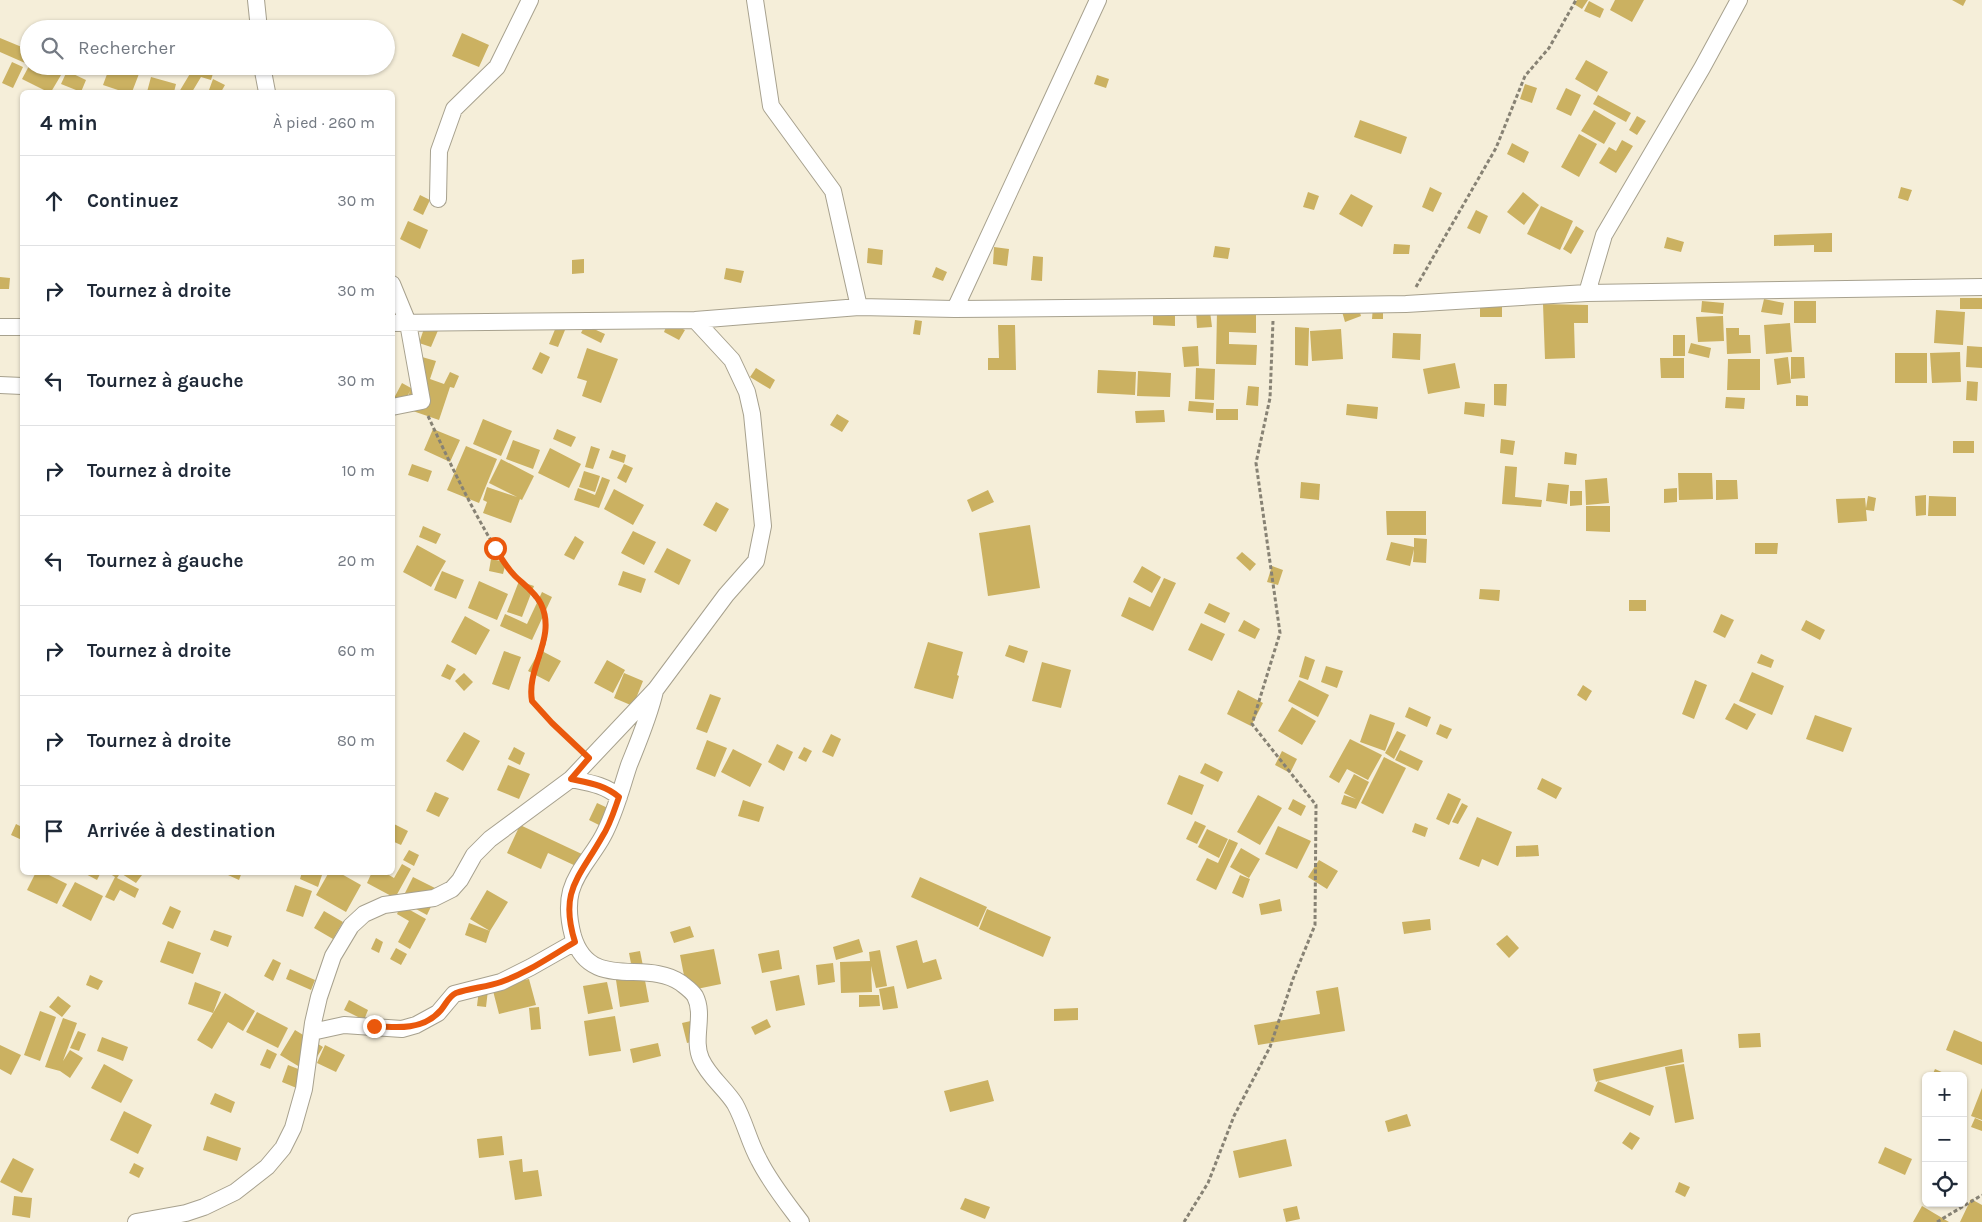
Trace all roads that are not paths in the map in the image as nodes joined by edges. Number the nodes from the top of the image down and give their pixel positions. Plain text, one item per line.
1 (256, 0) edge
2 (530, 0) edge
3 (755, 0) edge
4 (1098, 0) edge
5 (1739, 0) edge
6 (258, 20) edge
7 (264, 75) edge
8 (267, 90) edge
9 (438, 199) dead end
10 (1982, 287) edge
11 (1587, 294) junction
12 (395, 299) edge
13 (859, 307) junction
14 (955, 309) junction
15 (695, 320) junction
16 (400, 323) edge
17 (0, 327) edge
18 (20, 327) edge
19 (0, 385) edge
20 (20, 386) edge
21 (395, 406) edge
22 (656, 690) junction
23 (571, 779) junction
24 (619, 797) junction
25 (575, 942) junction
26 (312, 1032) junction
27 (136, 1222) edge
28 (801, 1222) edge

1 - 6 street
2 - 9 street
3 - 13 street
4 - 14 street
5 - 11 street
7 - 8 street
10 - 11 street
11 - 14 street
12 - 16 street
13 - 14 street
13 - 15 street
15 - 16 street
15 - 22 street
16 - 21 street
17 - 18 street
19 - 20 street
22 - 23 street
22 - 24 street
23 - 24 street
23 - 26 street
24 - 25 street
25 - 26 street
25 - 28 street
26 - 27 street

